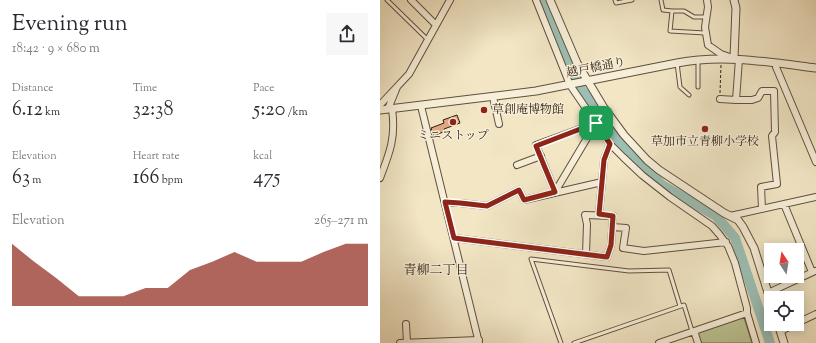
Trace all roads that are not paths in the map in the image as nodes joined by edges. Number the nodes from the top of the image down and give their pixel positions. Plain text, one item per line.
1 (387, 0) edge
2 (411, 0) edge
3 (450, 0) edge
4 (536, 0) edge
5 (550, 0) edge
6 (615, 0) edge
7 (632, 0) edge
8 (661, 0) edge
9 (707, 0) edge
10 (734, 0) edge
11 (672, 11) junction
12 (706, 17) junction
13 (436, 25) junction
14 (705, 33) junction
15 (428, 40) junction
16 (736, 59) junction
17 (698, 60) junction
18 (677, 63) junction
19 (777, 63) junction
20 (816, 68) edge
21 (587, 81) junction
22 (572, 84) junction
23 (398, 86) junction
24 (698, 87) dead end
25 (689, 95) dead end
26 (493, 97) junction
27 (720, 100) road end
28 (736, 100) junction
29 (380, 105) edge
30 (421, 106) junction
31 (390, 109) junction
32 (380, 110) edge
33 (596, 123) junction
34 (500, 124) dead end
35 (610, 144) junction
36 (541, 156) junction
37 (816, 162) edge
38 (517, 165) dead end
39 (380, 178) edge
40 (602, 182) junction
41 (555, 192) junction
42 (816, 197) edge
43 (445, 202) junction
44 (784, 204) junction
45 (762, 209) junction
46 (599, 214) junction
47 (730, 216) junction
48 (612, 227) junction
49 (454, 238) junction
50 (726, 242) junction
51 (586, 254) junction
52 (814, 271) edge
53 (767, 291) edge
54 (772, 291) edge
55 (680, 306) junction
56 (747, 313) junction
57 (816, 314) edge
58 (804, 320) edge
59 (406, 324) dead end
60 (693, 331) junction
61 (780, 331) edge
62 (479, 341) edge
63 (400, 343) edge
64 (407, 343) edge
65 (561, 343) edge
66 (574, 343) edge
67 (658, 343) edge
68 (698, 343) edge
69 (756, 343) edge
70 (784, 343) edge

1 - 15 lane
2 - 13 street
3 - 13 street
4 - 22 street
5 - 21 street
6 - 7 lane
8 - 11 lane
9 - 12 street
10 - 16 street
11 - 12 lane
11 - 14 lane
12 - 14 street
13 - 15 street
14 - 16 street
15 - 23 street
16 - 17 street, 越戸橋通り
16 - 19 street, 越戸橋通り
16 - 28 street
17 - 18 street, 越戸橋通り
17 - 24 lane
18 - 21 street, 越戸橋通り
18 - 25 lane
19 - 20 street, 越戸橋通り
19 - 37 street
21 - 22 street, 越戸橋通り
21 - 47 street
22 - 26 street, 越戸橋通り
22 - 33 street
23 - 29 street
23 - 31 street
26 - 30 street, 越戸橋通り
26 - 34 street
27 - 28 street
28 - 45 street
30 - 31 street, 越戸橋通り
30 - 43 street
31 - 32 street, 越戸橋通り
31 - 39 street
33 - 35 street
33 - 36 street
33 - 41 street
35 - 40 street
35 - 50 street
36 - 38 street
36 - 41 street
40 - 41 street
40 - 46 street
41 - 43 street
42 - 44 street
43 - 49 street
44 - 45 street
44 - 52 street
45 - 47 street
46 - 48 street
46 - 51 street
47 - 53 street
48 - 50 street
48 - 51 street
49 - 51 street
49 - 62 street
50 - 56 street
52 - 54 street
55 - 60 lane
55 - 65 lane
55 - 66 lane
56 - 60 street
56 - 69 street
57 - 58 street
59 - 64 street
60 - 67 street
60 - 68 street
61 - 70 street
62 - 64 street
63 - 64 street

